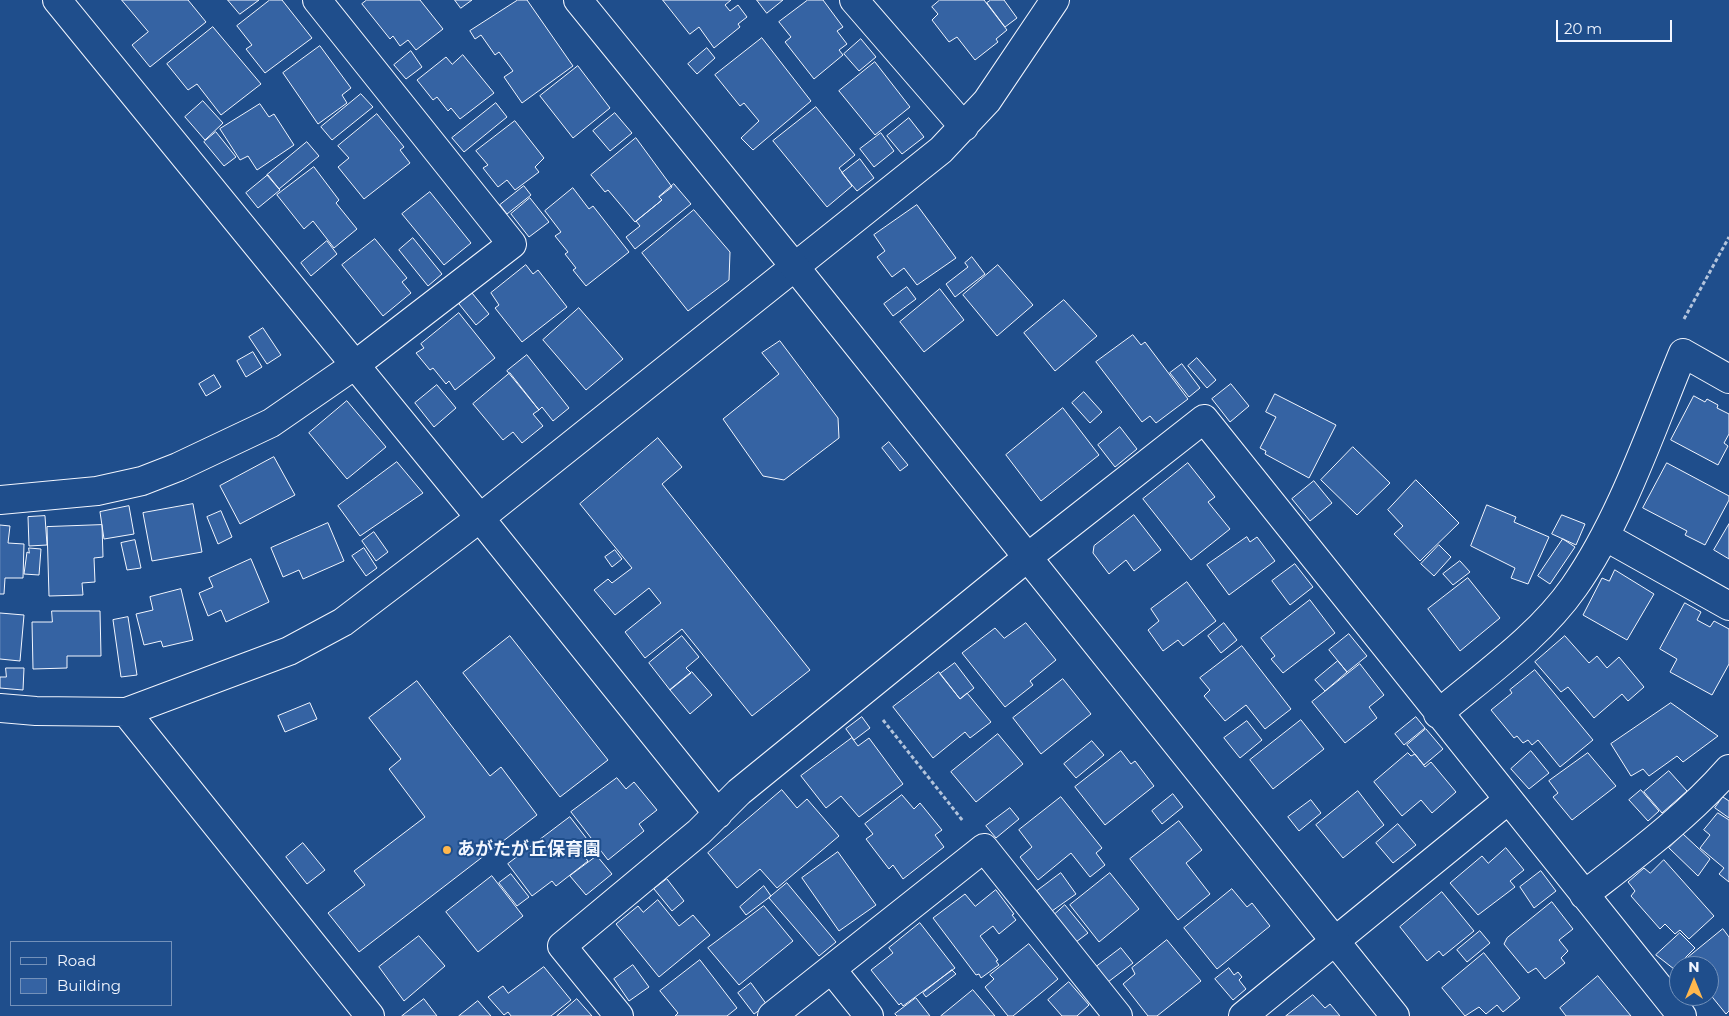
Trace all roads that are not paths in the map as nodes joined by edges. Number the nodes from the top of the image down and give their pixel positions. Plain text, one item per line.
1 (317, 0) edge
2 (578, 0) edge
3 (854, 0) edge
4 (1056, 0) edge
5 (63, 2) edge
6 (964, 127) junction
7 (795, 267) junction
8 (356, 365) junction
9 (1729, 378) edge
10 (0, 500) edge
11 (480, 518) junction
12 (1606, 537) junction
13 (1028, 557) junction
14 (1729, 606) edge
15 (0, 708) edge
16 (126, 712) junction
17 (1438, 714) junction
18 (1729, 769) edge
19 (1508, 800) junction
20 (718, 814) junction
21 (1584, 895) junction
22 (1335, 941) junction
23 (832, 970) junction
24 (370, 1016) edge
25 (619, 1016) edge
26 (772, 1016) edge
27 (869, 1016) edge
28 (1118, 1016) edge
29 (1243, 1016) edge
30 (1395, 1016) edge
31 (1682, 1016) edge

1 - 8 street
2 - 7 street
3 - 6 street
4 - 6 street
5 - 8 street
6 - 7 street
7 - 11 street
7 - 13 street
8 - 10 street
8 - 11 street
9 - 12 street
11 - 16 street
11 - 20 street
12 - 14 street
12 - 17 street
13 - 17 street
13 - 20 street
13 - 22 street
15 - 16 street
16 - 24 street
17 - 19 street
18 - 21 street
19 - 21 street
19 - 22 street
20 - 25 street
21 - 31 street
22 - 29 street
22 - 30 street
23 - 26 street
23 - 27 street
23 - 28 street

